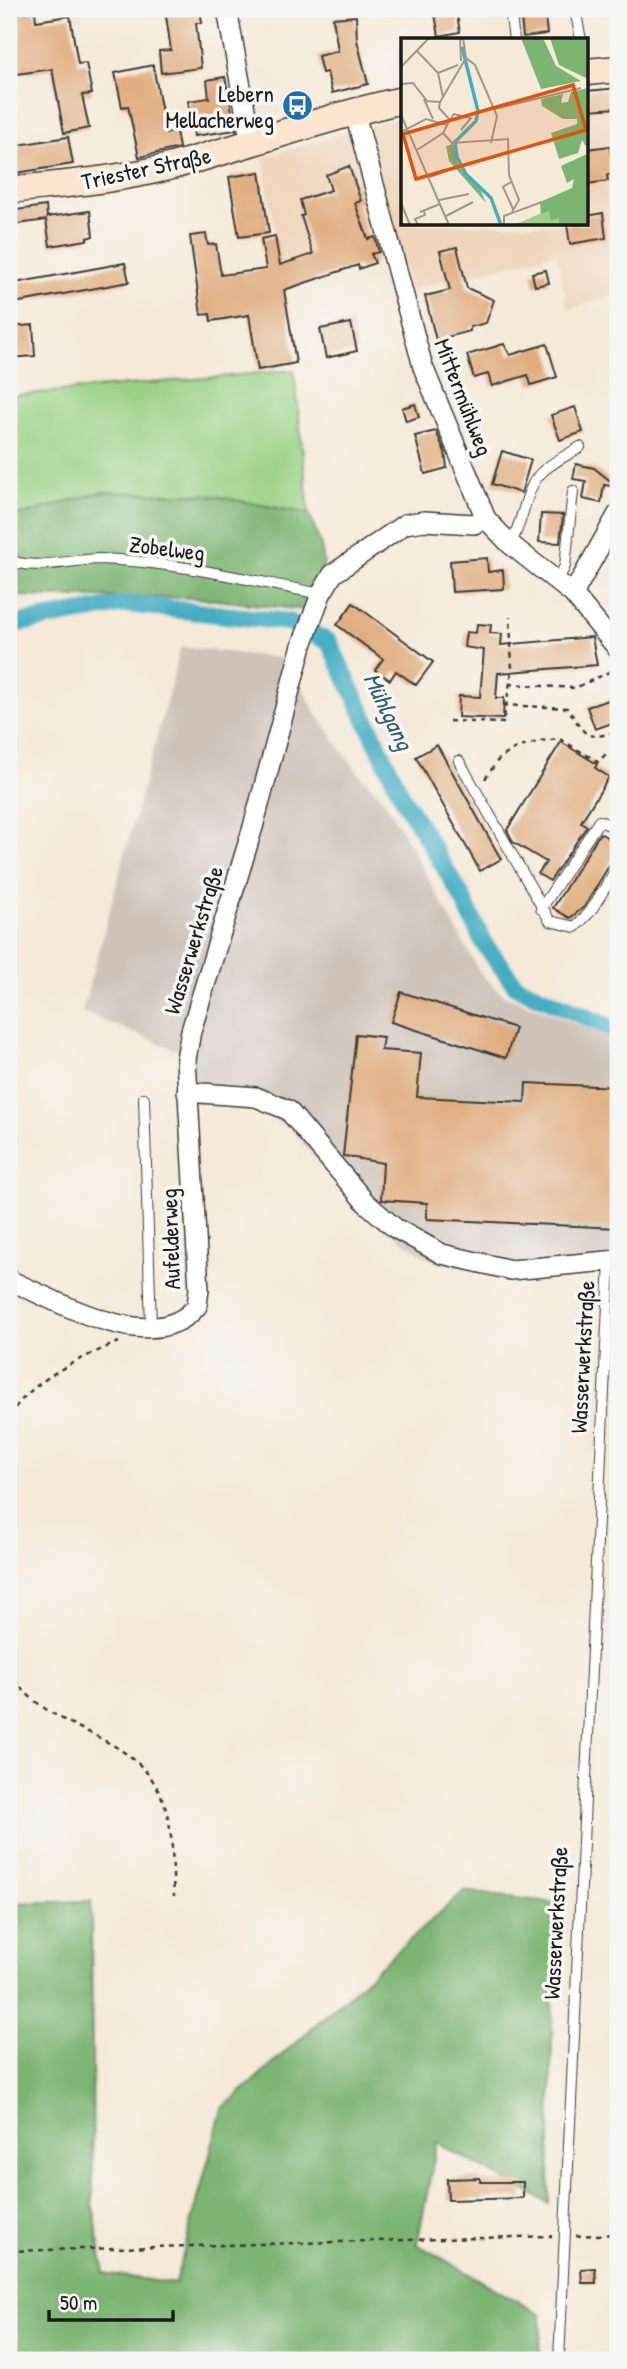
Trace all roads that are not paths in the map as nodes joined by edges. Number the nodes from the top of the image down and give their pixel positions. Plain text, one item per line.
1 (227, 9) edge
2 (510, 9) edge
3 (575, 9) edge
4 (514, 38) edge
5 (581, 38) edge
6 (618, 69) edge
7 (588, 70) edge
8 (401, 100) edge
9 (354, 110) junction
10 (251, 143) junction
11 (9, 190) edge
12 (580, 447) dead end
13 (573, 491) dead end
14 (618, 514) edge
15 (486, 519) junction
16 (510, 544) junction
17 (9, 559) edge
18 (565, 588) junction
19 (321, 594) junction
20 (618, 649) edge
21 (459, 761) dead end
22 (618, 828) edge
23 (618, 867) edge
24 (541, 909) junction
25 (187, 1093) junction
26 (144, 1098) dead end
27 (614, 1261) edge
28 (9, 1280) edge
29 (150, 1328) junction
30 (559, 2360) edge

1 - 10 street
2 - 4 lane
3 - 5 lane
6 - 7 main road
8 - 9 main road, Triester Straße
9 - 10 main road, Triester Straße
9 - 15 street, Mittermühlweg
10 - 11 main road, Triester Straße
12 - 16 lane
13 - 18 lane
14 - 18 street
15 - 16 street, Mittermühlweg
15 - 19 street, Wasserwerkstraße
16 - 18 street, Mittermühlweg
17 - 19 lane, Zobelweg
18 - 20 street, Mittermühlweg
19 - 25 street, Wasserwerkstraße
21 - 24 lane
22 - 24 lane
23 - 24 lane
25 - 27 street, Wasserwerkstraße
25 - 29 street, Aufelderweg
26 - 29 lane
27 - 30 lane, Wasserwerkstraße
28 - 29 street, Aufelderweg

